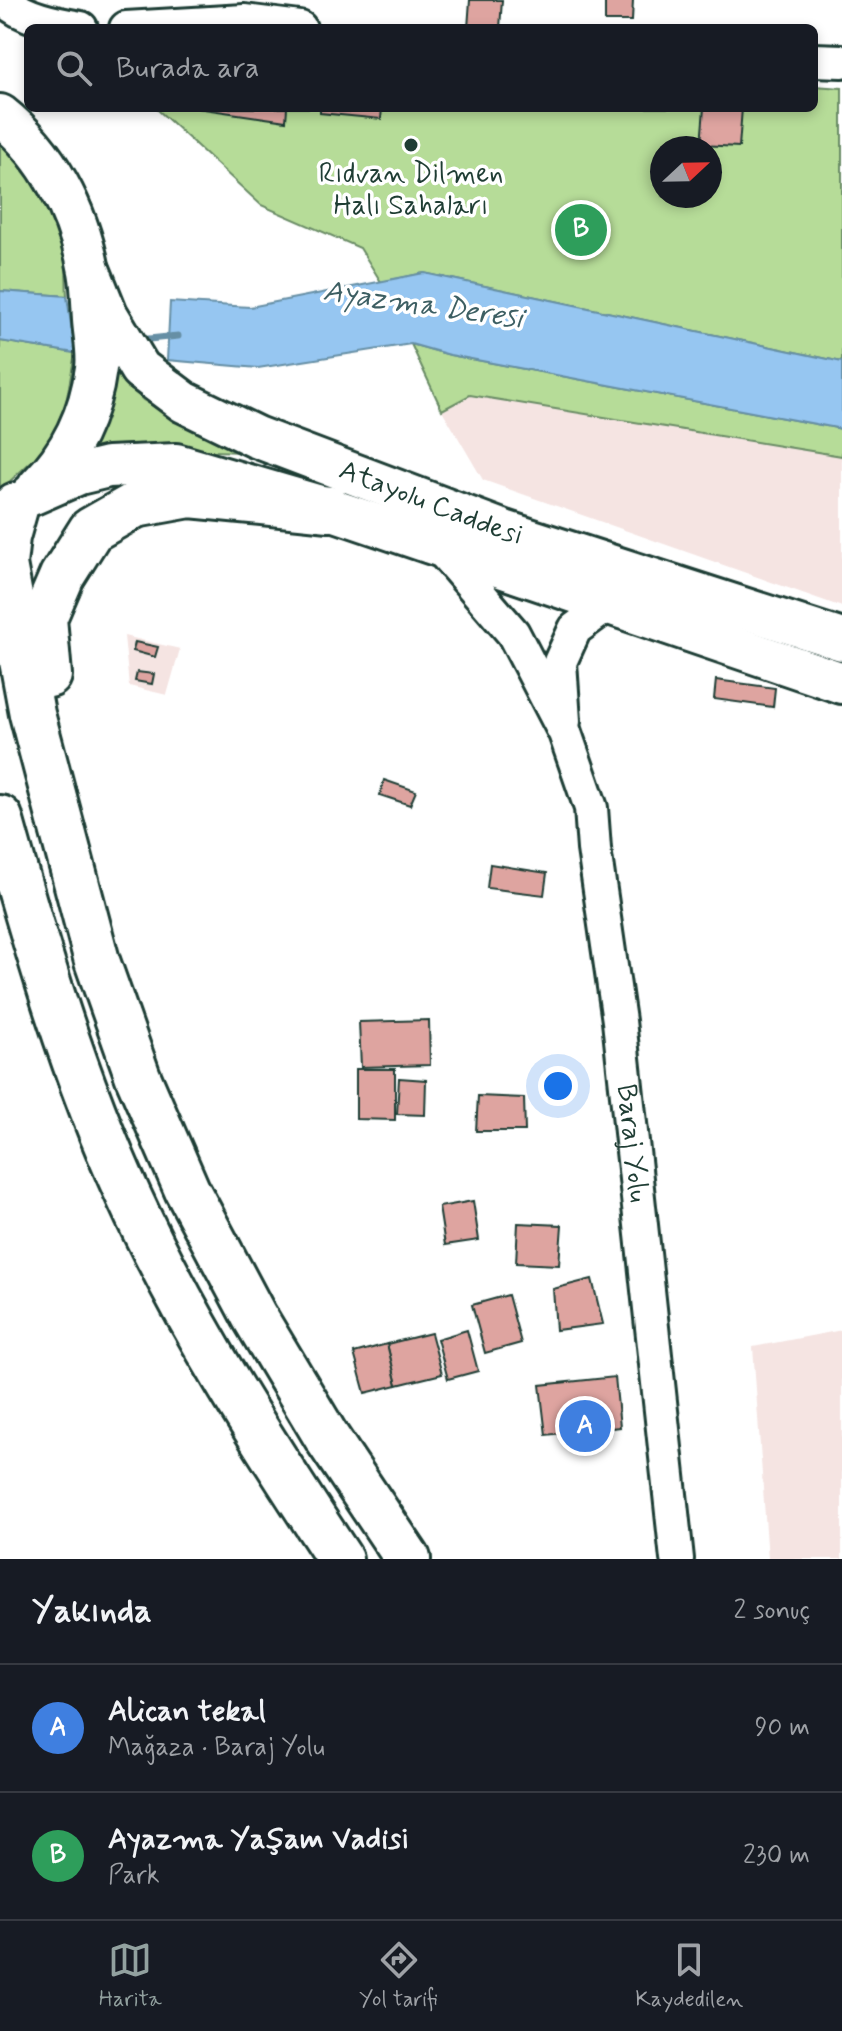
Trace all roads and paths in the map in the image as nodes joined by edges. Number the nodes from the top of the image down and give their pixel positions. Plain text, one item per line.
1 (4, 0) edge
2 (59, 24) edge
3 (193, 24) edge
4 (268, 24) edge
5 (818, 60) edge
6 (842, 61) edge
7 (0, 115) edge
8 (90, 272) junction
9 (16, 505) edge
10 (330, 509) junction
11 (440, 548) junction
12 (609, 604) junction
13 (842, 640) edge
14 (842, 683) edge
15 (565, 733) junction
16 (0, 818) edge
17 (97, 961) junction
18 (340, 1559) edge
19 (408, 1559) edge
20 (677, 1559) edge

1 - 2 street
3 - 4 street
5 - 6 street
7 - 8 main road
8 - 9 main road
8 - 13 main road, Atayolu Caddesi
9 - 10 main road, Atayolu Caddesi
9 - 17 highway
10 - 11 main road, Atayolu Caddesi
10 - 17 highway
11 - 12 main road, Atayolu Caddesi
11 - 15 street, Baraj Yolu
12 - 14 main road, Atayolu Caddesi
12 - 15 street, Baraj Yolu
15 - 20 street, Baraj Yolu
16 - 18 highway
17 - 19 highway

